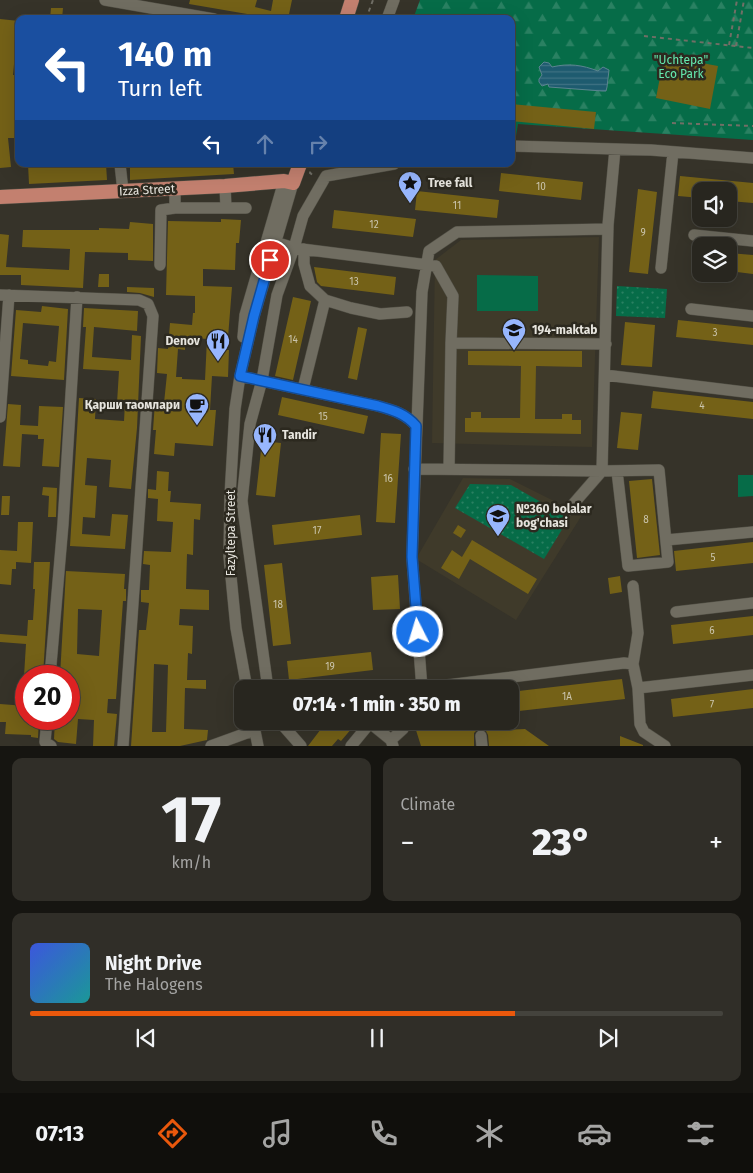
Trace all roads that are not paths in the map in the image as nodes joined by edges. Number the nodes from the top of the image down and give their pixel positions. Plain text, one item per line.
1 (105, 0) edge
2 (352, 0) edge
3 (362, 0) edge
4 (394, 0) edge
5 (191, 15) edge
6 (347, 15) edge
7 (356, 15) edge
8 (388, 15) edge
9 (515, 146) edge
10 (616, 149) junction
11 (673, 152) junction
12 (753, 158) edge
13 (120, 167) edge
14 (290, 167) edge
15 (298, 167) edge
16 (377, 167) edge
17 (288, 182) junction
18 (225, 186) junction
19 (174, 188) junction
20 (123, 191) junction
21 (0, 197) edge
22 (175, 208) junction
23 (226, 208) junction
24 (246, 208) dead end
25 (608, 229) junction
26 (694, 235) dead end
27 (753, 241) edge
28 (275, 242) junction
29 (299, 249) junction
30 (427, 264) junction
31 (160, 265) dead end
32 (661, 268) dead end
33 (5, 295) edge
34 (77, 297) junction
35 (325, 300) junction
36 (691, 309) dead end
37 (407, 312) dead end
38 (753, 316) edge
39 (451, 343) junction
40 (606, 344) junction
41 (605, 375) junction
42 (240, 376) junction
43 (262, 380) junction
44 (303, 389) junction
45 (753, 393) edge
46 (0, 417) edge
47 (416, 426) junction
48 (414, 469) junction
49 (450, 469) junction
50 (602, 471) junction
51 (617, 471) junction
52 (568, 510) dead end
53 (753, 532) edge
54 (666, 540) junction
55 (633, 586) dead end
56 (753, 604) edge
57 (676, 612) dead end
58 (633, 664) junction
59 (51, 665) edge
60 (753, 675) edge
61 (245, 680) edge
62 (267, 680) edge
63 (422, 680) edge
64 (485, 680) edge
65 (638, 688) junction
66 (46, 730) edge
67 (245, 730) edge
68 (255, 730) edge
69 (287, 730) edge
70 (402, 730) edge
71 (392, 743) edge
72 (51, 746) edge
73 (123, 746) edge
74 (211, 746) edge
75 (258, 746) edge
76 (301, 746) edge
77 (351, 746) edge
78 (665, 746) edge

1 - 5 street
2 - 6 main road
3 - 7 main road
4 - 8 street
9 - 10 street
10 - 11 street
10 - 25 street
11 - 12 street
11 - 32 street
13 - 20 street
14 - 17 main road, Fazyltepa Street
15 - 17 main road, Fazyltepa Street
16 - 29 street
17 - 18 main road, Izza Street
17 - 28 street, Fazyltepa Street
17 - 42 street, Fazyltepa Street
18 - 19 main road, Izza Street
18 - 23 street
19 - 20 main road, Izza Street
19 - 22 street
20 - 21 main road, Izza Street
22 - 23 street
22 - 31 street
23 - 24 street
25 - 30 street
25 - 40 street
26 - 27 street
28 - 29 street
28 - 42 street, Fazyltepa Street
29 - 30 street
29 - 35 street
29 - 43 street
30 - 39 street
30 - 47 street
33 - 34 street
33 - 46 street
34 - 59 street
34 - 73 street
35 - 37 street
35 - 44 street
36 - 38 street
39 - 40 street
39 - 49 street
40 - 41 street
41 - 45 street
41 - 50 street
42 - 43 street
42 - 61 street, Fazyltepa Street
43 - 44 street
43 - 62 street
44 - 47 street
47 - 48 street
48 - 49 street
48 - 63 street
49 - 50 street
50 - 51 street
50 - 52 street
51 - 54 street
51 - 54 street
53 - 54 street
55 - 58 street
56 - 57 street
58 - 64 street
58 - 65 street
60 - 65 street
65 - 78 street
66 - 72 street
67 - 74 street
68 - 75 street
69 - 76 street
70 - 71 street
71 - 77 street

